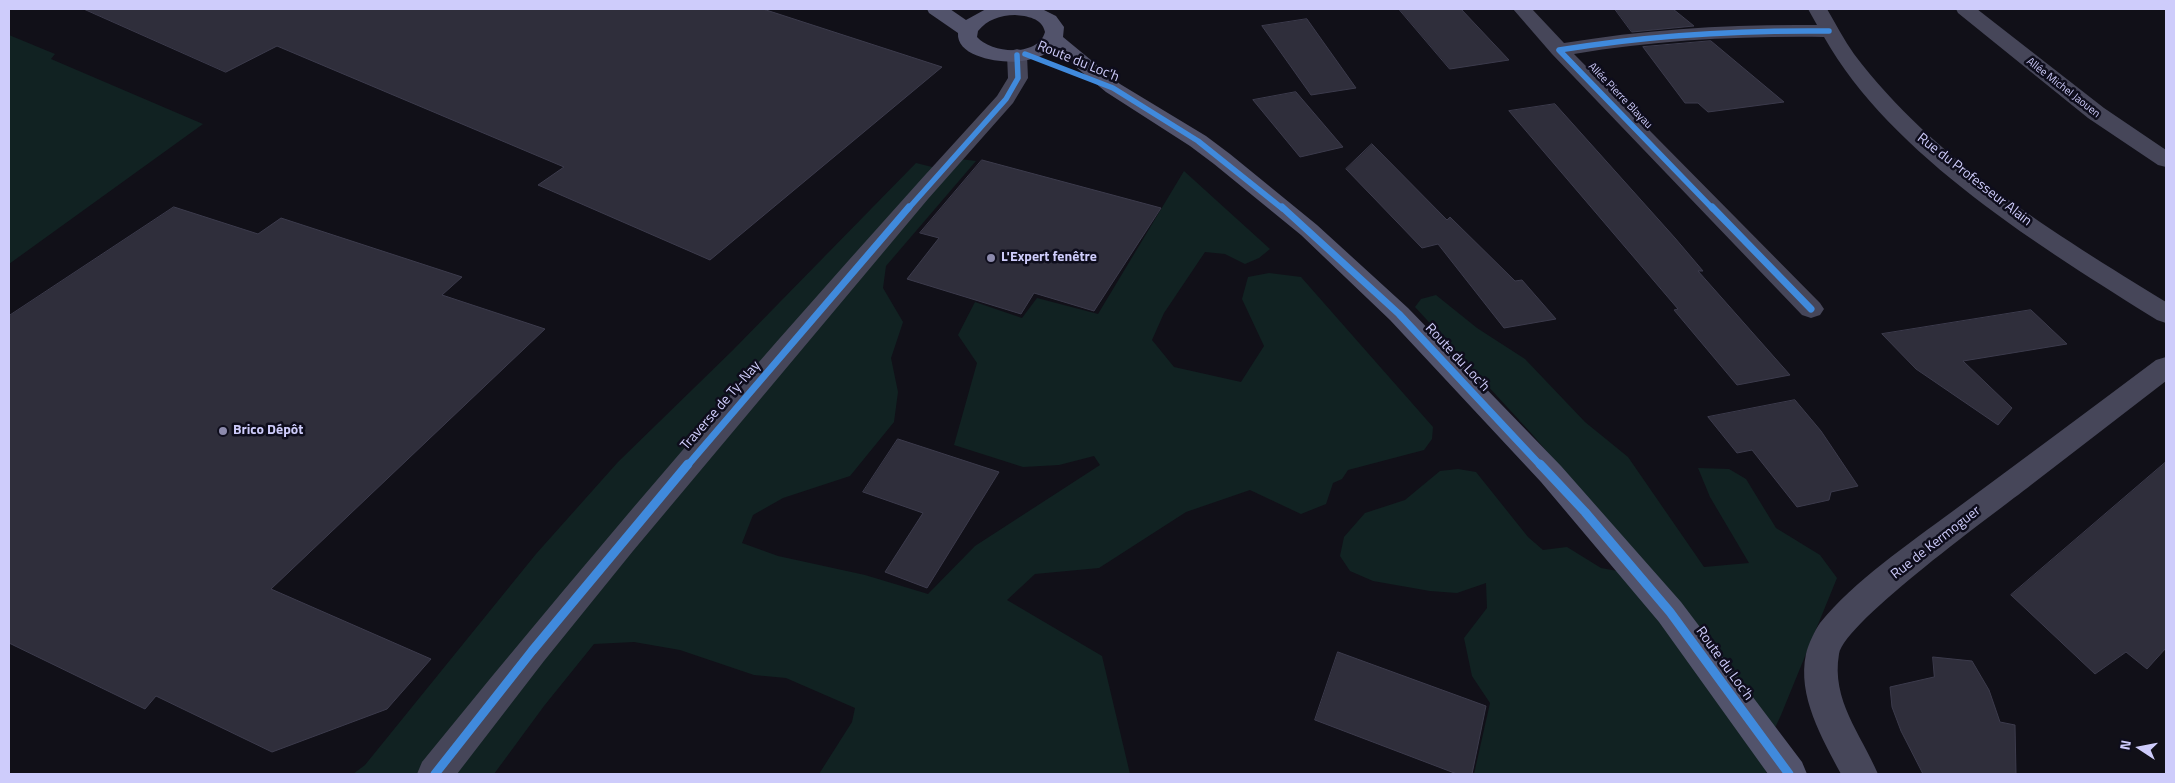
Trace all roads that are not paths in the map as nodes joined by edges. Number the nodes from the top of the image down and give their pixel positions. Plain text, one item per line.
1 (936, 9) edge
2 (1522, 9) edge
3 (1818, 9) edge
4 (1965, 9) edge
5 (999, 10) edge
6 (1041, 11) edge
7 (968, 31) junction
8 (1829, 31) junction
9 (1053, 38) junction
10 (1560, 50) junction
11 (1021, 55) junction
12 (1113, 88) junction
13 (2166, 160) edge
14 (1810, 309) dead end
15 (2166, 314) edge
16 (2166, 367) edge
17 (435, 774) edge
18 (1789, 774) edge
19 (1860, 774) edge

1 - 7 main road
2 - 10 street, Allée Pierre Blayau
3 - 8 street, Rue du Professeur Alain
4 - 13 street, Allée Michel Jaouen
5 - 6 main road
5 - 7 main road
6 - 9 main road
7 - 11 main road
8 - 10 street, Allée Pierre Blayau
8 - 15 street, Rue du Professeur Alain
9 - 11 main road
9 - 12 main road, Route du Loc'h
10 - 14 street, Allée Pierre Blayau
11 - 12 main road, Route du Loc'h
11 - 17 street, Traverse de Ty-Nay
12 - 18 main road, Route du Loc'h
16 - 19 street, Rue de Kermoguer

